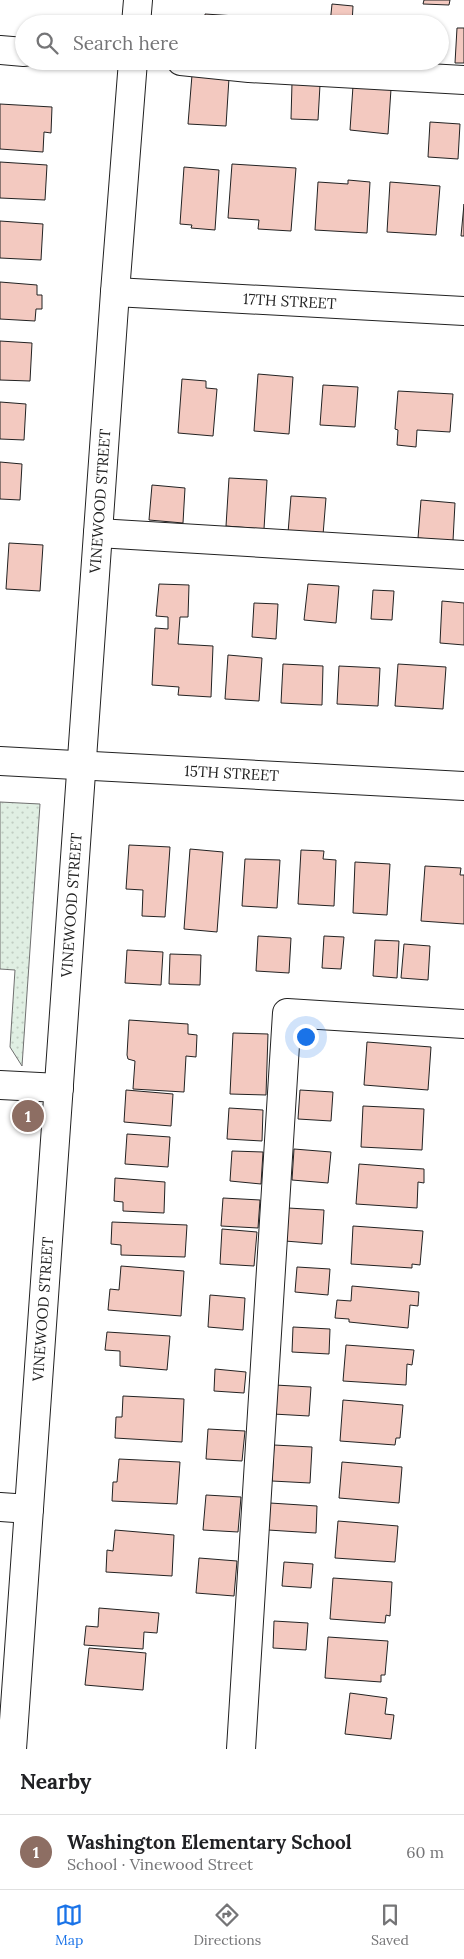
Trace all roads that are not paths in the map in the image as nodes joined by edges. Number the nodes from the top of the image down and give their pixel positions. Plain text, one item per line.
1 (138, 0) edge
2 (137, 15) edge
3 (0, 50) edge
4 (15, 51) edge
5 (132, 70) edge
6 (285, 70) edge
7 (464, 80) edge
8 (115, 292) junction
9 (464, 311) edge
10 (98, 533) junction
11 (464, 554) edge
12 (0, 761) edge
13 (81, 765) junction
14 (464, 786) edge
15 (464, 1024) edge
16 (0, 1085) edge
17 (59, 1088) junction
18 (0, 1507) edge
19 (28, 1509) junction
20 (12, 1580) edge
21 (10, 1633) edge
22 (12, 1749) edge
23 (241, 1749) edge

1 - 2 street
3 - 4 street
5 - 8 street, VINEWOOD STREET
6 - 7 street
8 - 9 street, 17TH STREET
8 - 10 street, VINEWOOD STREET
10 - 11 street
10 - 13 street, VINEWOOD STREET
12 - 13 street, 15TH STREET
13 - 14 street, 15TH STREET
13 - 17 street, VINEWOOD STREET
15 - 23 street
16 - 17 street
17 - 19 street, VINEWOOD STREET
18 - 19 street
19 - 20 street, VINEWOOD STREET
20 - 21 street, VINEWOOD STREET
21 - 22 street, VINEWOOD STREET

